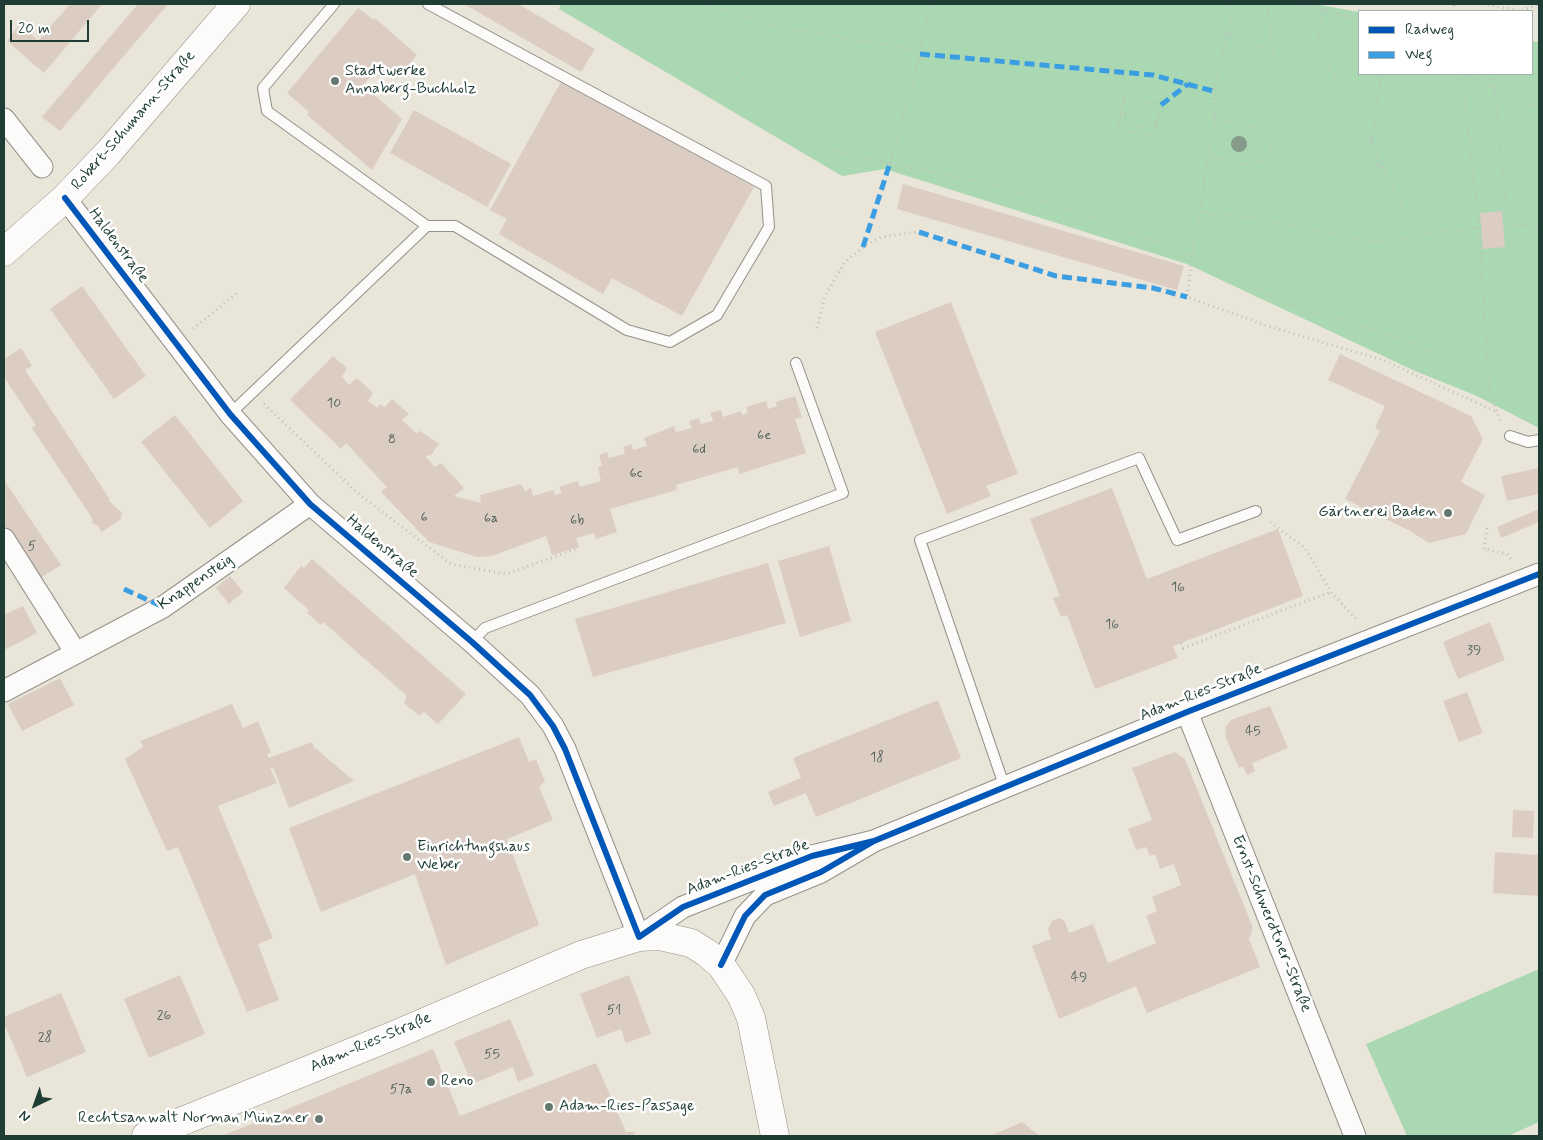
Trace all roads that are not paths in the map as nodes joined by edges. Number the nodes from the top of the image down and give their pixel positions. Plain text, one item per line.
1 (236, 4) edge
2 (334, 4) edge
3 (428, 4) edge
4 (4, 119) edge
5 (42, 166) dead end
6 (65, 198) junction
7 (427, 226) junction
8 (4, 252) edge
9 (796, 363) dead end
10 (230, 414) junction
11 (1510, 436) road end
12 (1539, 440) edge
13 (310, 504) junction
14 (1256, 511) road end
15 (4, 539) edge
16 (1539, 574) edge
17 (472, 642) junction
18 (76, 653) junction
19 (4, 691) edge
20 (1187, 712) junction
21 (1005, 788) junction
22 (874, 841) junction
23 (639, 937) junction
24 (721, 965) junction
25 (146, 1136) edge
26 (775, 1136) edge
27 (1355, 1136) edge

1 - 6 main road, Robert-Schumann-Straße
2 - 7 lane
3 - 7 lane
4 - 5 street
6 - 8 main road, Robert-Schumann-Straße
6 - 10 street, Haldenstraße
7 - 10 lane
9 - 17 lane
10 - 13 street, Haldenstraße
11 - 12 lane
13 - 17 street, Haldenstraße
13 - 18 street, Knappensteig
14 - 21 lane
15 - 18 street
16 - 20 street, Adam-Ries-Straße
17 - 23 street, Haldenstraße
18 - 19 street, Knappensteig
20 - 21 street, Adam-Ries-Straße
20 - 27 street, Ernst-Schwerdtner-Straße
21 - 22 street, Adam-Ries-Straße
22 - 23 street, Adam-Ries-Straße
22 - 24 street, Adam-Ries-Straße
23 - 24 main road
23 - 25 main road, Adam-Ries-Straße
24 - 26 main road

